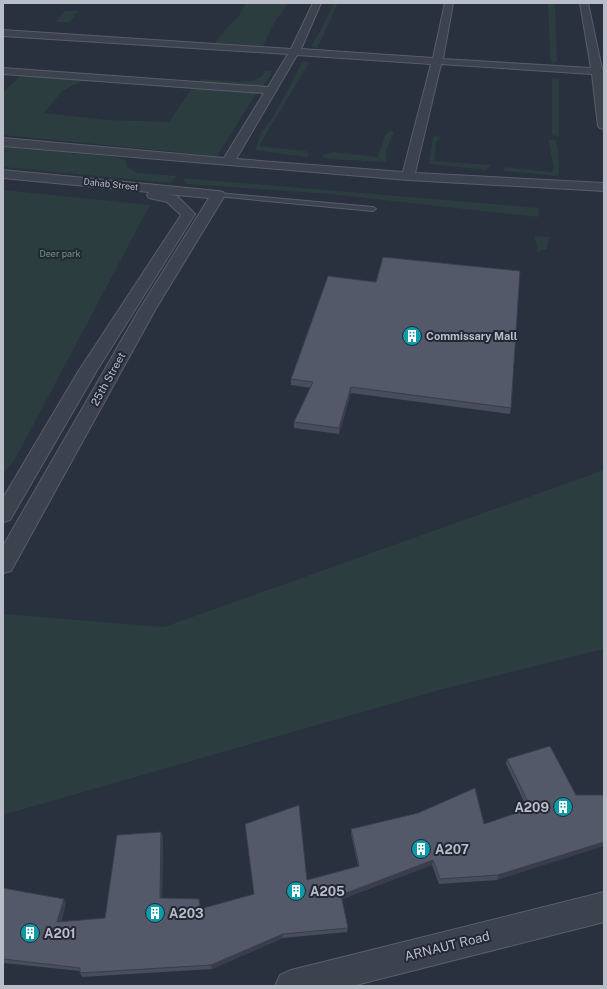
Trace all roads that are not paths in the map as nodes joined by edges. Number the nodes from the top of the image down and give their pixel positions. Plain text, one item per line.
1 (318, 3) edge
2 (449, 3) edge
3 (584, 3) edge
4 (3, 33) edge
5 (295, 51) junction
6 (437, 61) junction
7 (3, 71) edge
8 (600, 72) edge
9 (271, 90) junction
10 (604, 126) edge
11 (3, 142) edge
12 (228, 162) junction
13 (3, 174) edge
14 (408, 176) junction
15 (109, 184) junction
16 (604, 187) edge
17 (218, 195) junction
18 (373, 209) dead end
19 (3, 515) edge
20 (3, 565) edge
21 (604, 907) edge
22 (291, 986) edge

1 - 5 street
2 - 6 street
3 - 8 street
4 - 5 street
5 - 6 street
5 - 9 street
6 - 8 street
6 - 14 street
7 - 9 street
8 - 10 street
9 - 12 street
11 - 12 street
12 - 14 street
13 - 15 street, Dahab Street
14 - 16 street
15 - 17 street, Dahab Street
15 - 19 street, 25th Street
17 - 18 lane
17 - 20 street, 25th Street
21 - 22 street, ARNAUT Road

